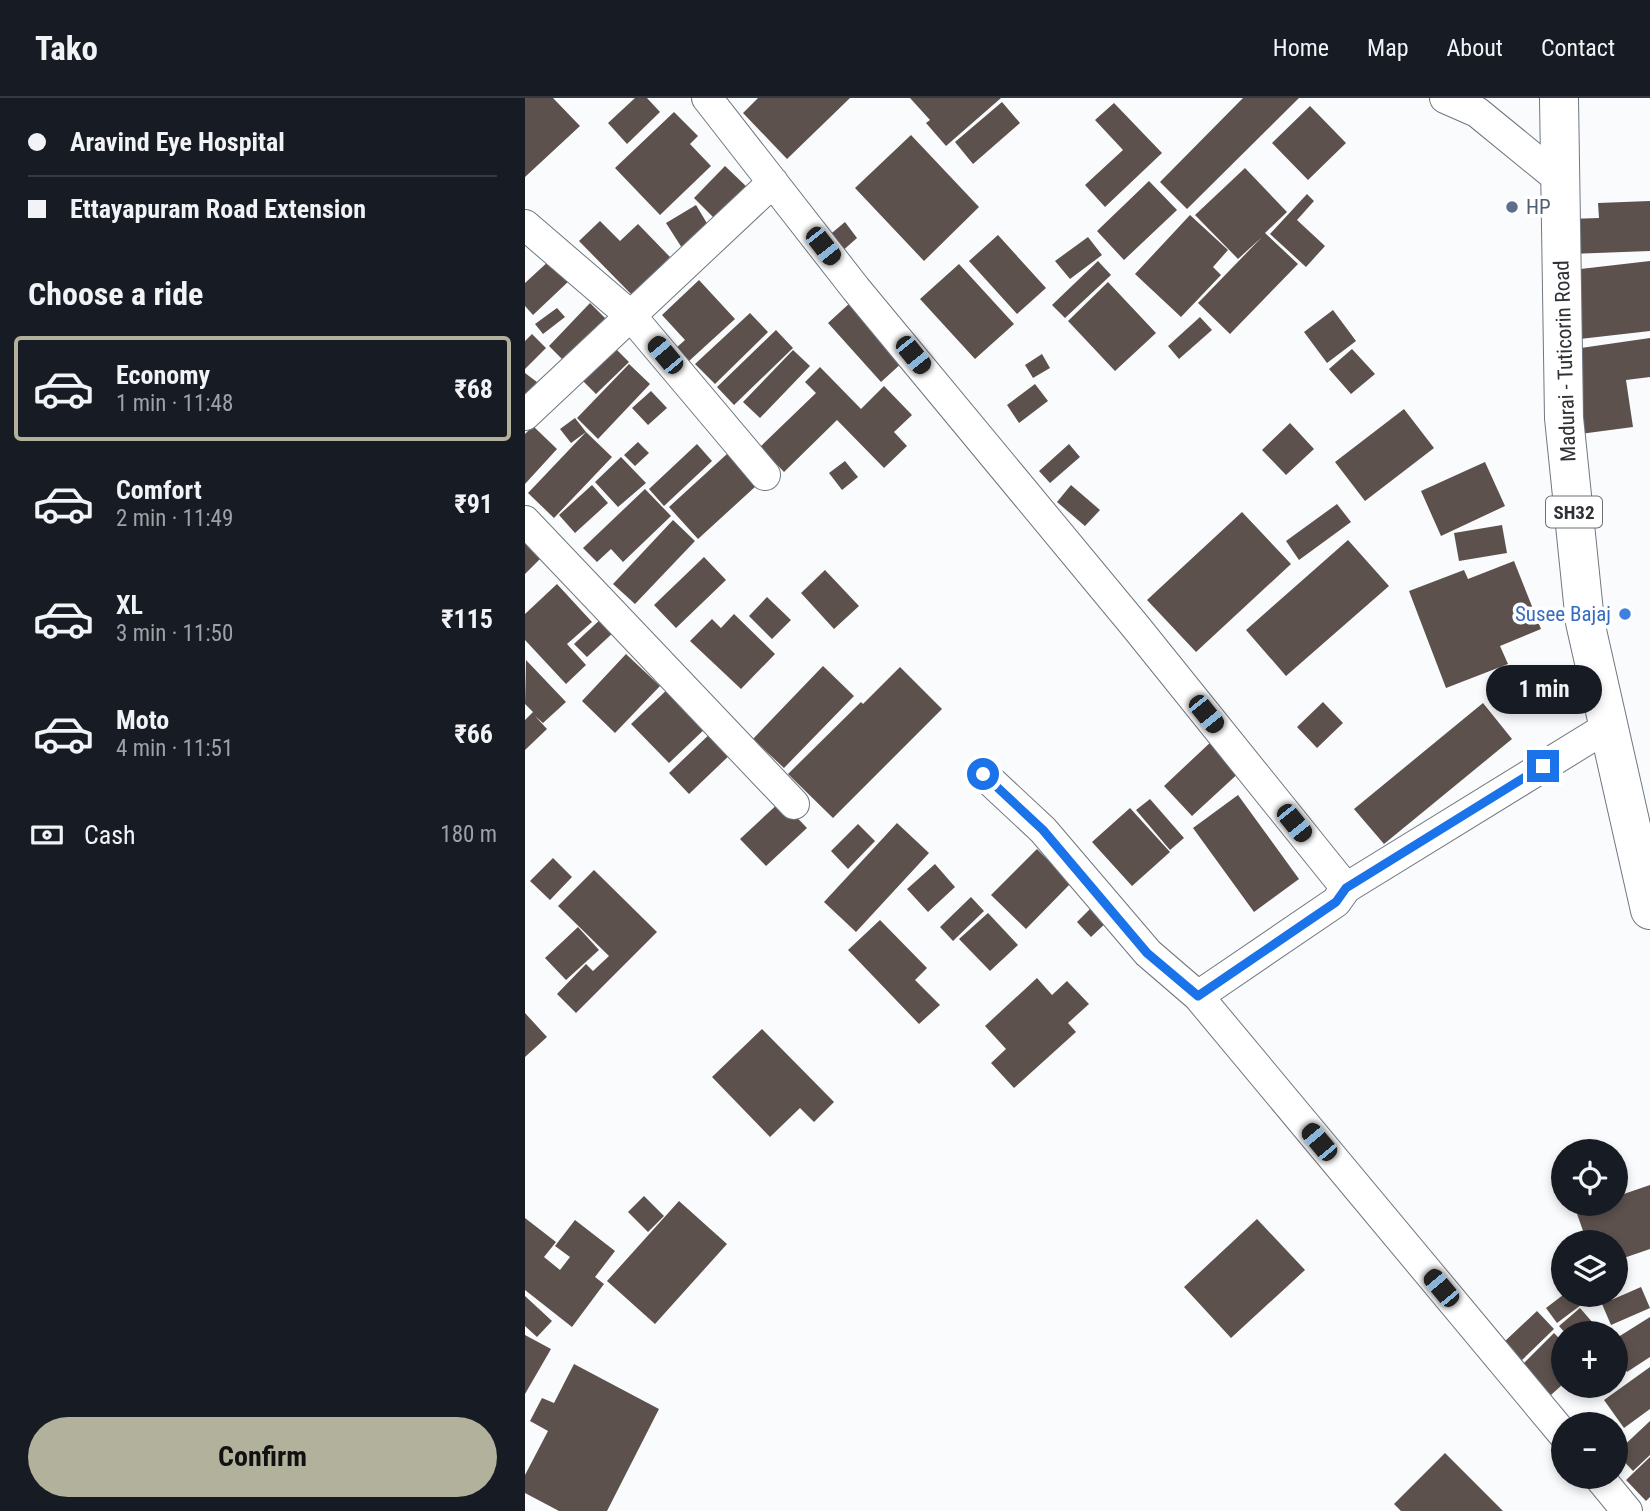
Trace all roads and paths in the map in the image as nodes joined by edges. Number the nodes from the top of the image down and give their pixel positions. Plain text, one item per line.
1 (707, 98) edge
2 (1445, 98) edge
3 (1559, 98) edge
4 (1573, 98) edge
5 (1559, 179) junction
6 (773, 182) junction
7 (525, 225) edge
8 (631, 316) junction
9 (525, 415) edge
10 (765, 475) dead end
11 (525, 521) edge
12 (1609, 726) junction
13 (983, 774) dead end
14 (794, 804) dead end
15 (1346, 888) junction
16 (1650, 910) edge
17 (1198, 996) junction
18 (1551, 1420) edge
19 (1609, 1489) edge
20 (1627, 1511) edge

1 - 6 street
2 - 5 street
3 - 5 main road, Madurai - Tuticorin Road / SH32
4 - 5 street
5 - 12 main road, Madurai - Tuticorin Road / SH32
6 - 8 street
6 - 15 street
7 - 8 street
8 - 9 street
8 - 10 street
11 - 14 street
12 - 15 street
12 - 16 main road, Madurai - Tuticorin Road / SH32
13 - 17 street
15 - 17 street
17 - 18 street
19 - 20 street

